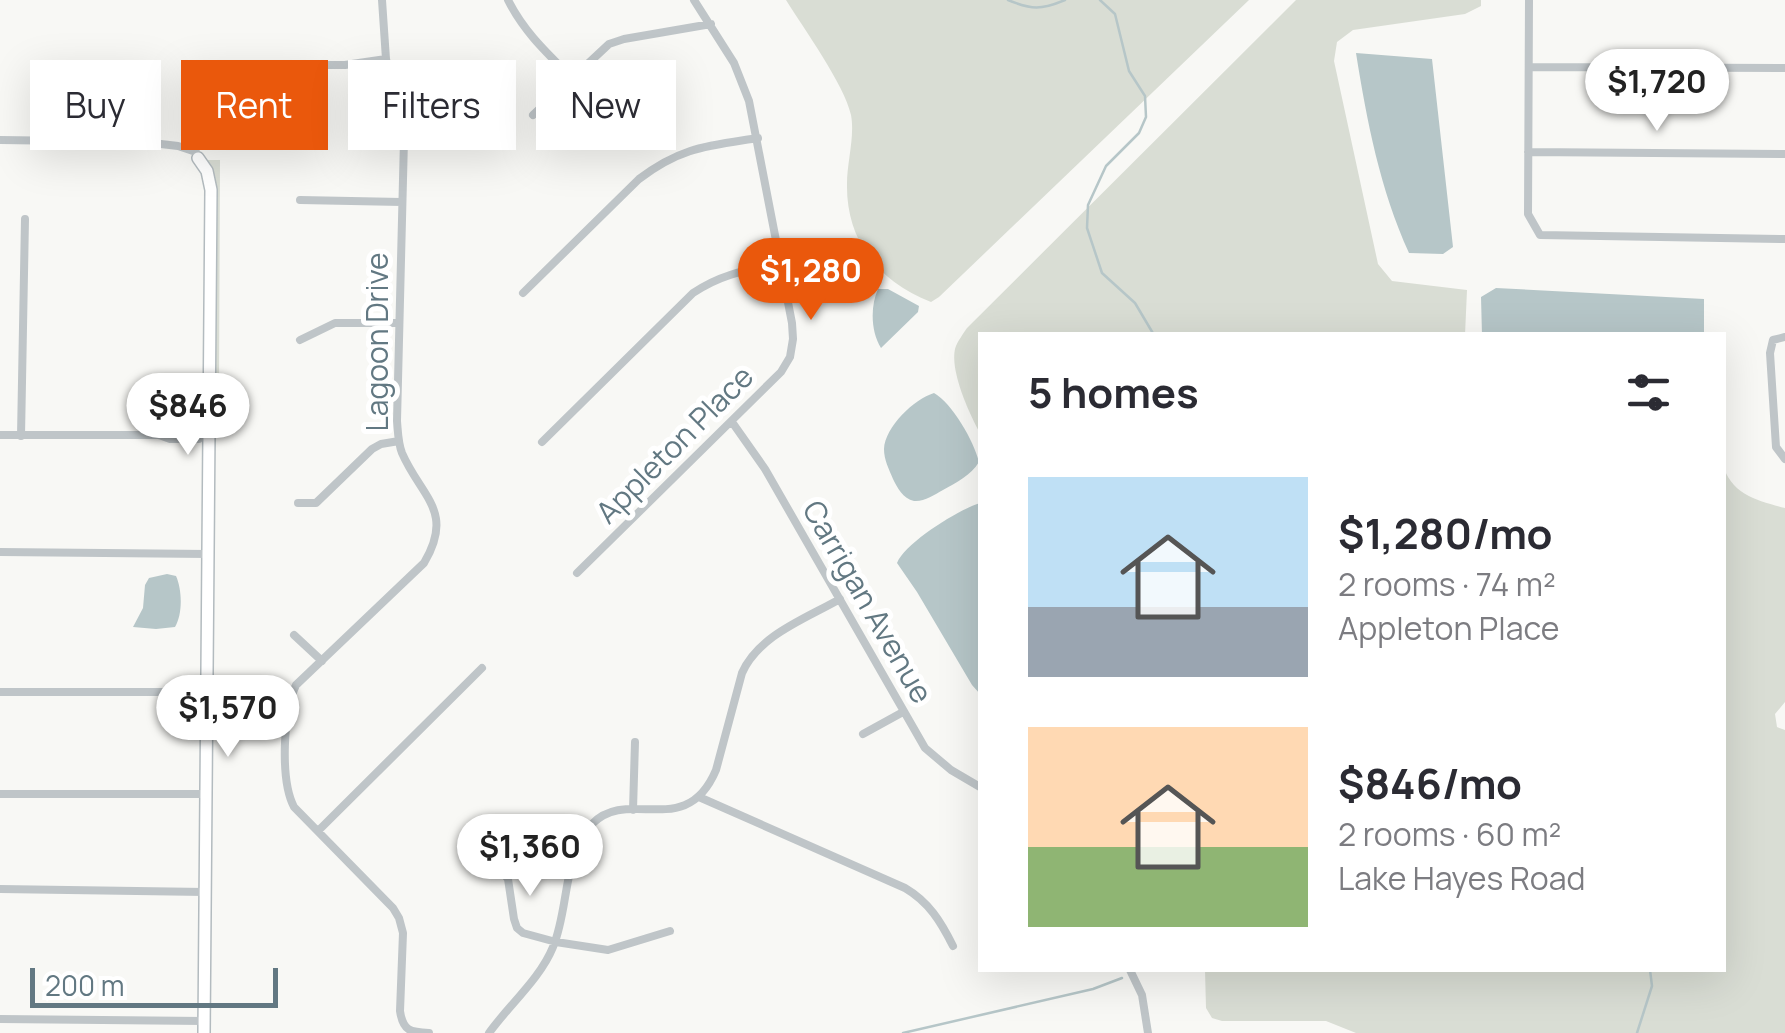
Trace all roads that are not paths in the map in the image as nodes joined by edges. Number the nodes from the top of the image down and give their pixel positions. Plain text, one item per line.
1 (382, 0) edge
2 (508, 0) edge
3 (694, 0) edge
4 (1529, 0) edge
5 (710, 24) junction
6 (386, 59) junction
7 (553, 60) edge
8 (591, 60) edge
9 (328, 65) edge
10 (1529, 67) junction
11 (1785, 68) edge
12 (536, 111) edge
13 (533, 114) dead end
14 (758, 138) junction
15 (0, 140) edge
16 (1528, 152) junction
17 (1785, 154) edge
18 (198, 158) joint
19 (300, 200) dead end
20 (402, 202) junction
21 (25, 220) dead end
22 (1785, 239) edge
23 (782, 263) junction
24 (523, 293) dead end
25 (399, 323) junction
26 (1785, 337) edge
27 (300, 340) dead end
28 (732, 422) junction
29 (205, 433) junction
30 (0, 435) edge
31 (22, 436) junction
32 (399, 441) junction
33 (542, 442) dead end
34 (1785, 459) edge
35 (298, 503) dead end
36 (0, 552) edge
37 (208, 554) junction
38 (578, 574) dead end
39 (840, 599) junction
40 (294, 635) dead end
41 (322, 661) junction
42 (482, 668) dead end
43 (0, 692) edge
44 (207, 692) junction
45 (904, 712) junction
46 (863, 734) dead end
47 (635, 742) dead end
48 (978, 785) edge
49 (0, 794) edge
50 (207, 794) junction
51 (699, 797) junction
52 (633, 810) junction
53 (318, 831) junction
54 (499, 868) dead end
55 (0, 889) edge
56 (206, 892) junction
57 (670, 932) dead end
58 (556, 942) junction
59 (953, 946) dead end
60 (1131, 972) edge
61 (0, 1019) edge
62 (204, 1027) edge
63 (429, 1033) edge
64 (489, 1033) edge
65 (1148, 1033) edge

1 - 6 street, Lagoon Drive
2 - 7 street
3 - 5 street, Appleton Place
4 - 10 street
5 - 8 street
5 - 14 street, Appleton Place
6 - 9 street
6 - 20 street, Lagoon Drive
10 - 11 street
10 - 16 street
12 - 13 street
14 - 23 street, Appleton Place
14 - 24 street
15 - 18 street
16 - 17 street
16 - 22 street
18 - 29 street
19 - 20 street
20 - 25 street, Lagoon Drive
21 - 31 street
23 - 28 street, Appleton Place
23 - 33 street
25 - 27 street
25 - 32 street, Lagoon Drive
26 - 34 street
28 - 38 street, Appleton Place
28 - 39 street, Carrigan Avenue
29 - 31 street
29 - 37 street
30 - 31 street
32 - 35 street
32 - 41 street, Lagoon Drive
36 - 37 street
37 - 44 street
39 - 45 street, Carrigan Avenue
39 - 51 street
40 - 41 street
41 - 53 street, Lagoon Drive
42 - 53 street
43 - 44 street
44 - 50 street
45 - 46 street
45 - 48 street, Carrigan Avenue
47 - 52 street
49 - 50 street
50 - 56 street
51 - 52 street
51 - 59 street
52 - 58 street
53 - 63 street, Lagoon Drive
54 - 58 street
55 - 56 street
56 - 62 street
57 - 58 street
58 - 64 street
60 - 65 street
61 - 62 street

